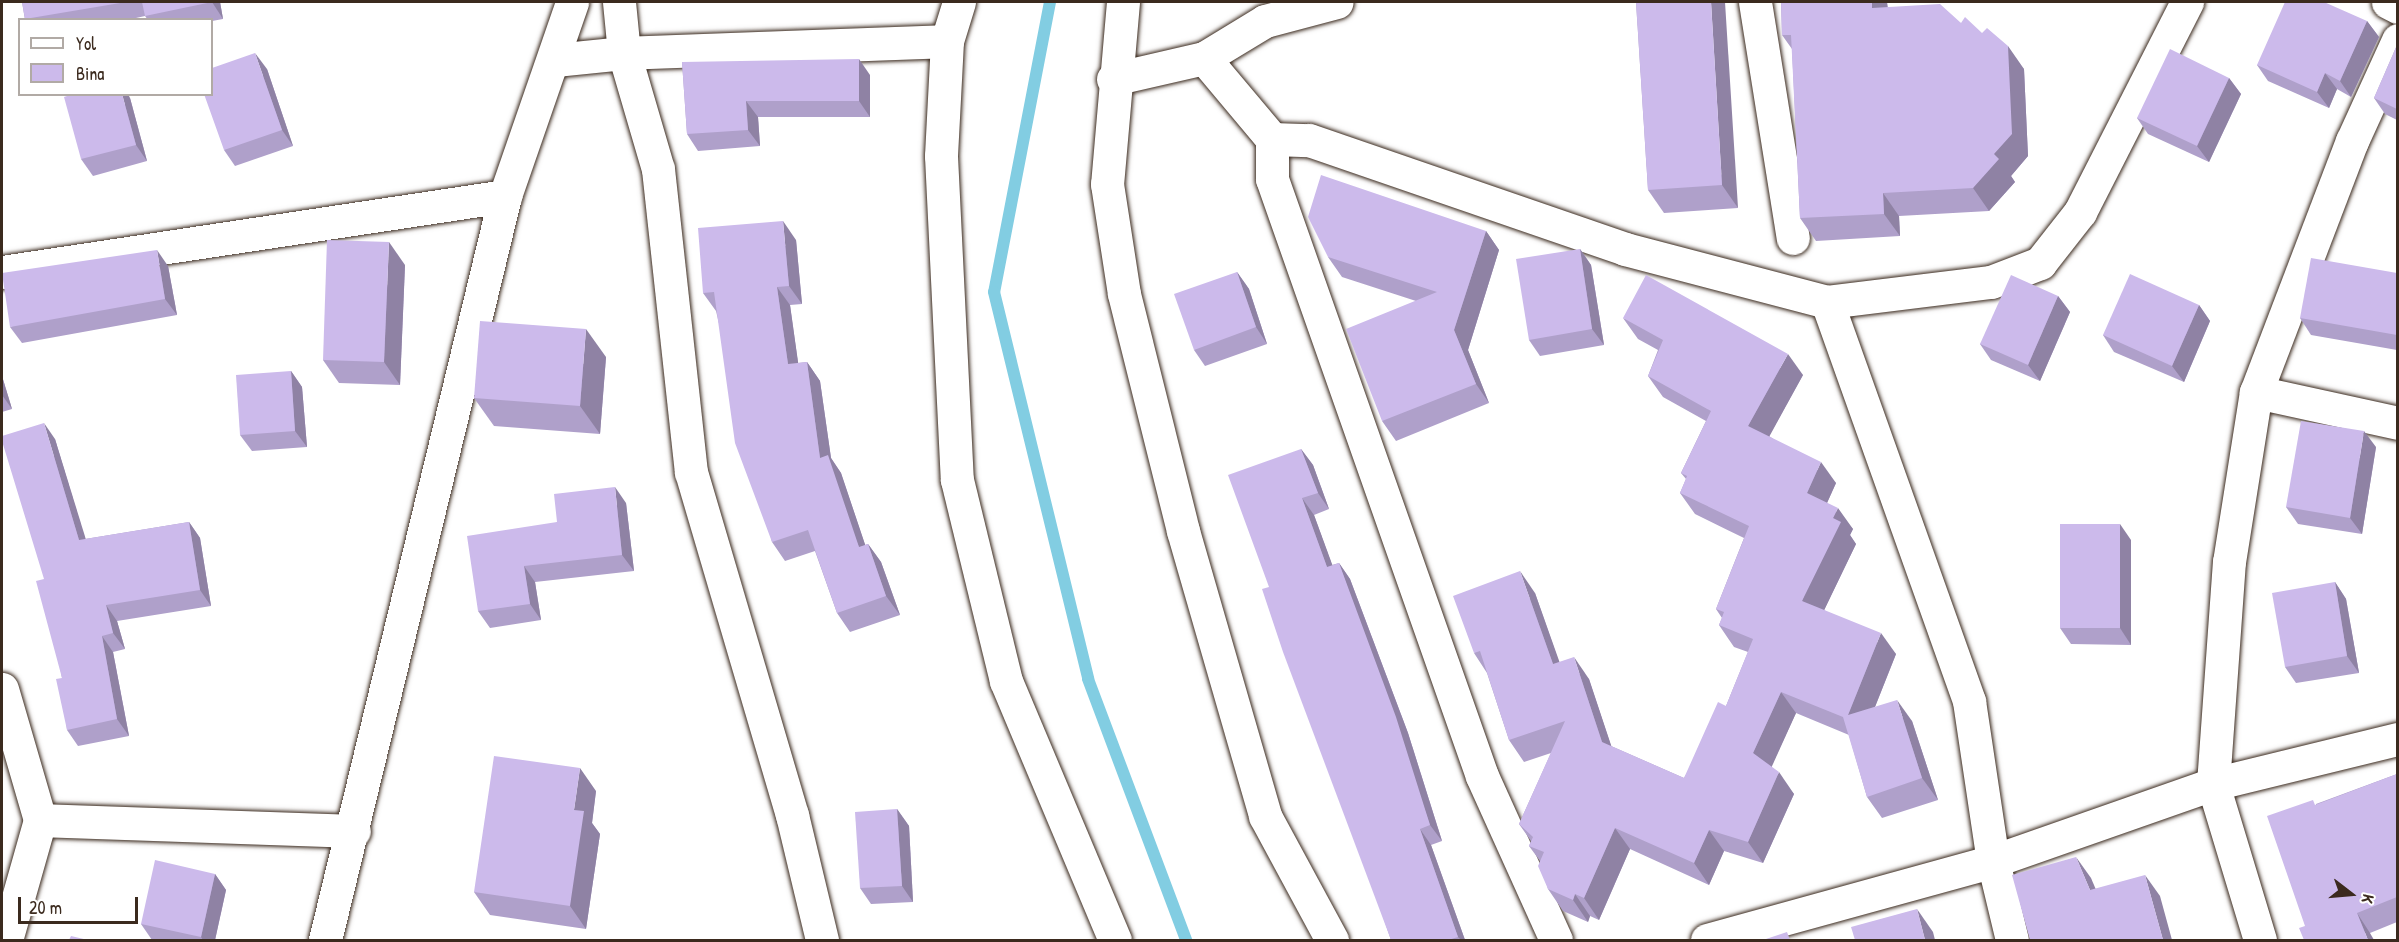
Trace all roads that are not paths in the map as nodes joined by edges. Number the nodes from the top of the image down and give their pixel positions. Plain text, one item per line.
1 (572, 2) edge
2 (619, 2) edge
3 (959, 2) edge
4 (1123, 2) edge
5 (1337, 2) edge
6 (1755, 2) edge
7 (2187, 2) edge
8 (2388, 2) edge
9 (2397, 7) edge
10 (2397, 40) edge
11 (947, 41) junction
12 (624, 52) junction
13 (1204, 58) junction
14 (555, 60) junction
15 (1113, 79) junction
16 (1272, 139) junction
17 (504, 196) junction
18 (1793, 238) dead end
19 (2, 272) edge
20 (1827, 302) junction
21 (2256, 392) junction
22 (2397, 423) edge
23 (2, 689) edge
24 (2397, 739) edge
25 (2213, 784) junction
26 (40, 820) junction
27 (354, 831) junction
28 (1993, 861) junction
29 (6, 940) edge
30 (326, 940) edge
31 (822, 940) edge
32 (1115, 940) edge
33 (1332, 940) edge
34 (1556, 940) edge
35 (1707, 940) edge
36 (2012, 940) edge
37 (2260, 940) edge

1 - 14 street
2 - 12 street
3 - 11 street
4 - 15 street
5 - 13 street
6 - 18 street
7 - 20 street
8 - 9 street
10 - 21 street
11 - 12 street
11 - 32 street
12 - 14 street
12 - 31 street
13 - 15 street
13 - 16 street
14 - 17 street
15 - 33 street
16 - 20 street
16 - 34 street
17 - 19 street
17 - 27 street
20 - 28 street
21 - 22 street
21 - 25 street
23 - 26 street
24 - 25 street
25 - 28 street
25 - 37 street
26 - 27 street
26 - 29 street
27 - 30 street
28 - 35 street
28 - 36 street

